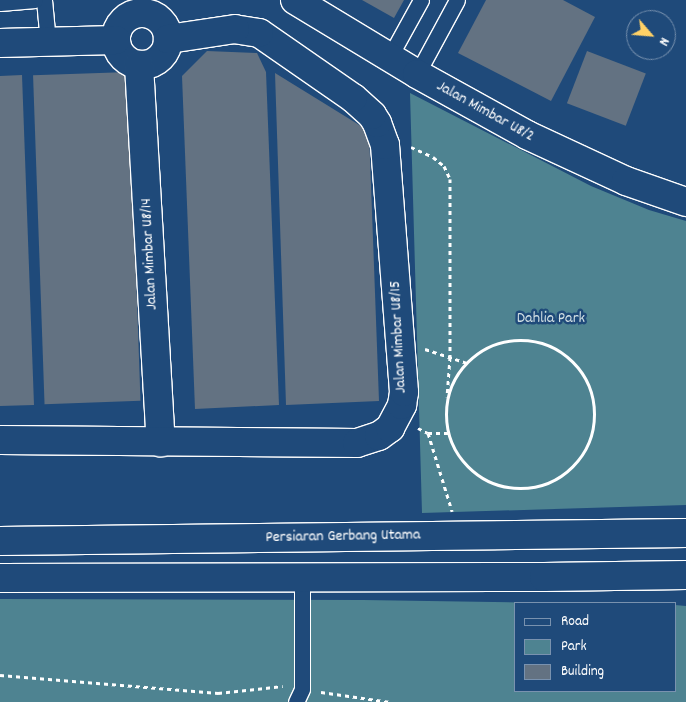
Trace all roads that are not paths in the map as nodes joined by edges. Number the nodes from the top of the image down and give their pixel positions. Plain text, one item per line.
1 (35, 0) edge
2 (44, 0) edge
3 (295, 0) edge
4 (421, 0) edge
5 (457, 0) edge
6 (0, 3) edge
7 (150, 7) edge
8 (168, 39) junction
9 (116, 40) junction
10 (48, 42) junction
11 (0, 43) edge
12 (389, 58) junction
13 (139, 65) junction
14 (417, 74) junction
15 (686, 202) edge
16 (0, 440) edge
17 (161, 442) junction
18 (686, 533) edge
19 (0, 541) edge
20 (686, 575) edge
21 (0, 578) edge
22 (302, 578) junction
23 (299, 695) edge

1 - 6 lane
2 - 10 lane
3 - 12 street, Jalan Mimbar U8/2
4 - 12 lane
5 - 14 lane
7 - 8 street
7 - 9 street
8 - 13 street
8 - 17 street, Jalan Mimbar U8/15
9 - 10 street
9 - 13 street
10 - 11 street
12 - 14 street, Jalan Mimbar U8/2
13 - 17 street, Jalan Mimbar U8/14
14 - 15 street, Jalan Mimbar U8/2
16 - 17 street, Jalan Mimbar U8/15
18 - 19 street, Persiaran Gerbang Utama
20 - 22 street
21 - 22 street
22 - 23 lane

